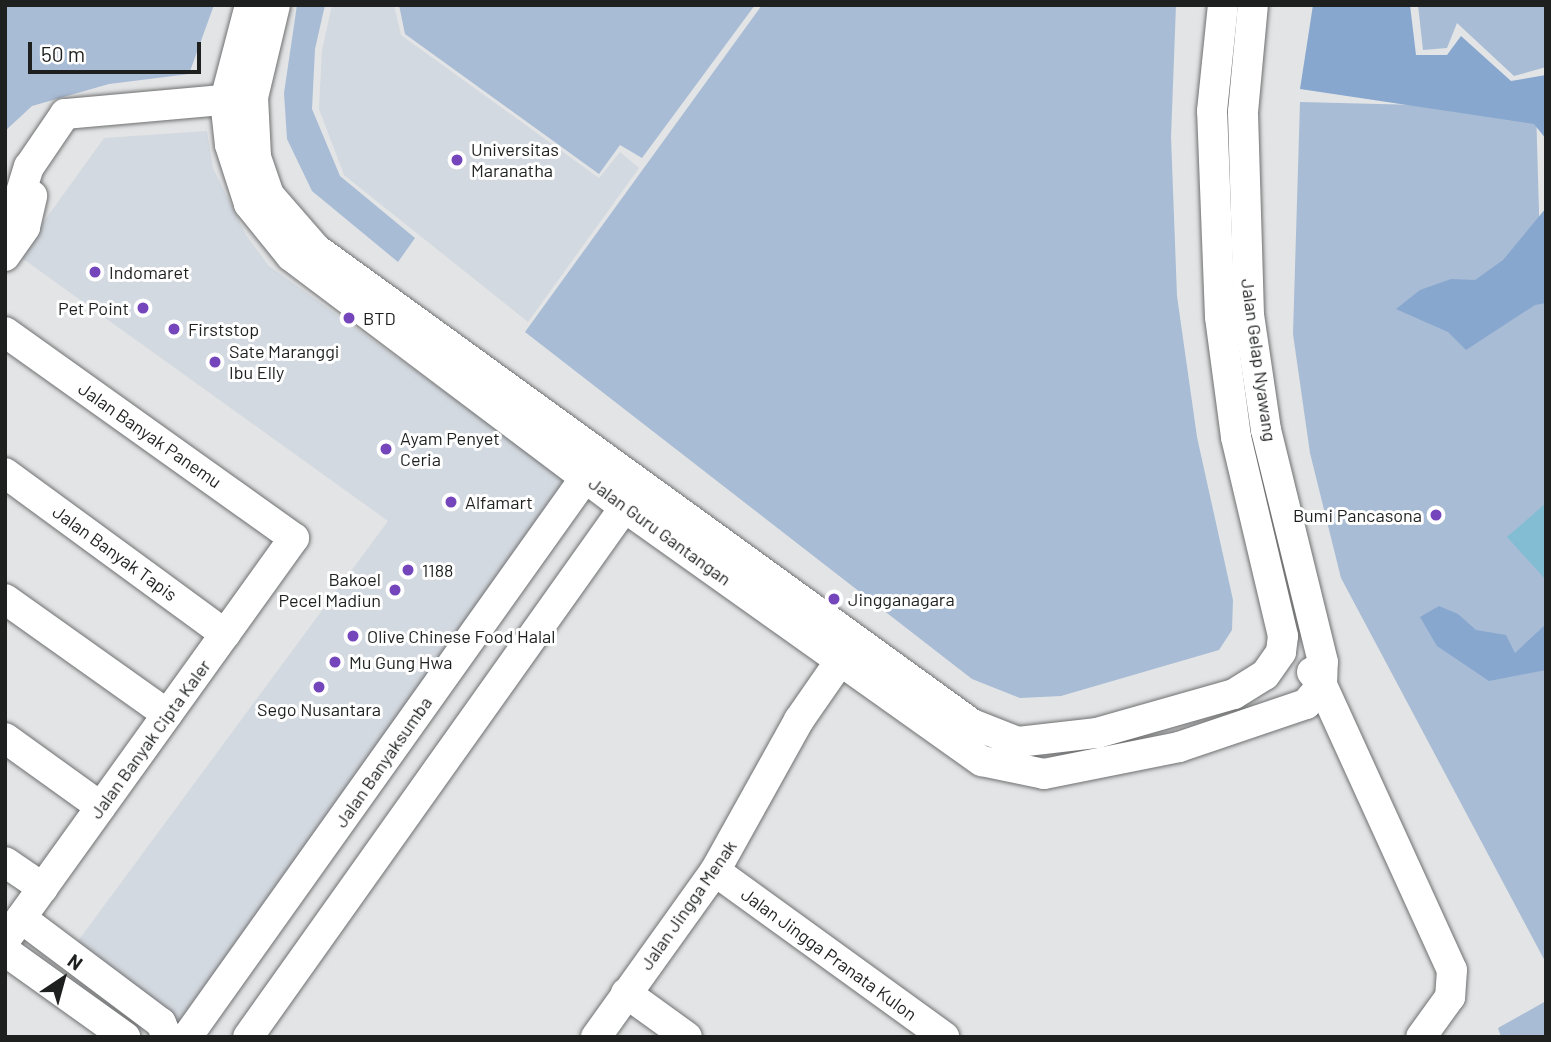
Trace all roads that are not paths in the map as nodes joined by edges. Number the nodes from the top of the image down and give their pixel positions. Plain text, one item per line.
1 (250, 5) edge
2 (275, 5) edge
3 (1223, 5) edge
4 (1254, 5) edge
5 (239, 99) junction
6 (26, 166) edge
7 (5, 220) edge
8 (5, 256) edge
9 (5, 332) edge
10 (602, 453) junction
11 (5, 473) edge
12 (585, 477) junction
13 (642, 482) junction
14 (624, 507) junction
15 (294, 538) joint
16 (5, 598) edge
17 (225, 634) junction
18 (1283, 636) junction
19 (847, 651) junction
20 (1314, 694) junction
21 (167, 714) junction
22 (5, 738) edge
23 (101, 807) junction
24 (5, 862) edge
25 (715, 872) junction
26 (43, 888) junction
27 (13, 929) edge
28 (5, 951) edge
29 (626, 993) junction
30 (125, 1037) edge
31 (167, 1037) edge
32 (187, 1037) edge
33 (247, 1037) edge
34 (596, 1037) edge
35 (687, 1037) edge
36 (944, 1037) edge
37 (1421, 1037) edge

1 - 5 street, Jalan Guru Gantangan
2 - 5 street, Jalan Guru Gantangan
3 - 18 street, Jalan Gelap Nyawang
4 - 20 street, Jalan Gelap Nyawang
5 - 6 street
5 - 10 street, Jalan Guru Gantangan
5 - 12 street, Jalan Guru Gantangan
6 - 7 street
6 - 8 street
9 - 15 street, Jalan Banyak Panemu
10 - 12 street, Jalan Banyaksumba
10 - 13 street, Jalan Guru Gantangan
11 - 17 street, Jalan Banyak Tapis
12 - 14 street, Jalan Guru Gantangan
12 - 32 street, Jalan Banyaksumba
13 - 14 street
13 - 19 street, Jalan Guru Gantangan
14 - 19 street, Jalan Guru Gantangan
14 - 33 street
15 - 17 street, Jalan Banyak Cipta Kaler
16 - 21 street
17 - 21 street, Jalan Banyak Cipta Kaler
18 - 19 street, Jalan Guru Gantangan
18 - 20 street
19 - 20 street, Jalan Guru Gantangan
19 - 25 street, Jalan Jingga Menak
20 - 37 street
21 - 23 street, Jalan Banyak Cipta Kaler
22 - 23 street
23 - 26 street, Jalan Banyak Cipta Kaler
24 - 26 street
25 - 29 street, Jalan Jingga Menak
25 - 36 street, Jalan Jingga Pranata Kulon
26 - 27 street, Jalan Banyak Cipta Kaler
27 - 31 street
28 - 30 street
29 - 34 street, Jalan Jingga Menak
29 - 35 street

